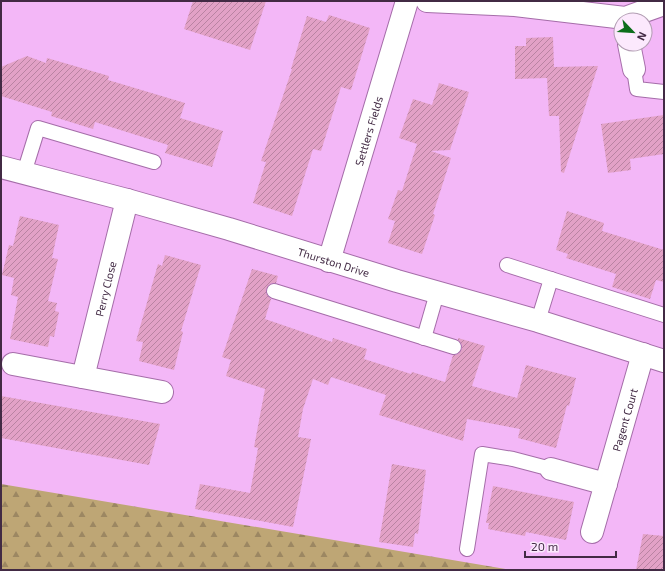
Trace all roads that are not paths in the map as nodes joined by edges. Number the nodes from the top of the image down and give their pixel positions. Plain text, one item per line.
1 (407, 1) edge
2 (428, 1) edge
3 (664, 4) edge
4 (643, 12) edge
5 (613, 17) edge
6 (631, 52) edge
7 (634, 69) joint
8 (664, 92) edge
9 (154, 162) dead end
10 (1, 167) edge
11 (24, 173) junction
12 (127, 200) junction
13 (330, 260) junction
14 (507, 265) dead end
15 (552, 279) junction
16 (274, 292) dead end
17 (437, 293) junction
18 (664, 314) edge
19 (538, 322) junction
20 (424, 338) junction
21 (454, 347) dead end
22 (643, 354) junction
23 (664, 361) edge
24 (13, 364) dead end
25 (82, 377) junction
26 (162, 392) dead end
27 (552, 469) joint
28 (606, 484) junction
29 (592, 532) dead end
30 (467, 549) dead end

1 - 13 street, Settlers Fields
2 - 5 street
3 - 4 street
6 - 7 street
7 - 8 lane
9 - 11 lane
10 - 11 street, Thurston Drive
11 - 12 street, Thurston Drive
12 - 13 street, Thurston Drive
12 - 25 street, Perry Close
13 - 17 street, Thurston Drive
14 - 15 lane
15 - 18 lane
15 - 19 lane
16 - 20 lane
17 - 19 street, Thurston Drive
17 - 20 lane
19 - 22 street, Thurston Drive
20 - 21 lane
22 - 23 street, Thurston Drive
22 - 28 street, Pagent Court
24 - 25 street
25 - 26 street
27 - 28 street
27 - 30 lane
28 - 29 street, Pagent Court

